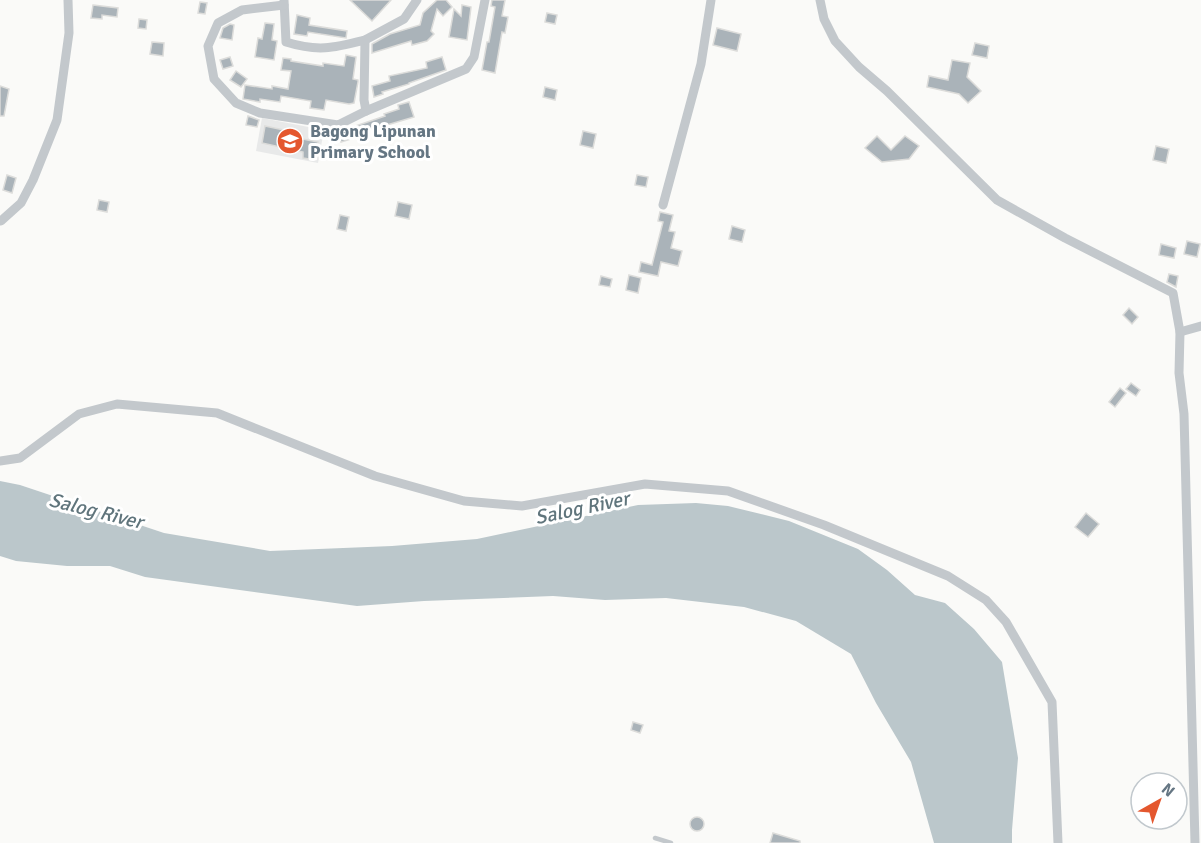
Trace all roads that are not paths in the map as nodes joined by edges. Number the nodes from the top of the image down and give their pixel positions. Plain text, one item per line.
1 (68, 0) edge
2 (417, 0) edge
3 (486, 0) edge
4 (711, 0) edge
5 (820, 0) edge
6 (284, 2) edge
7 (365, 40) junction
8 (366, 111) junction
9 (663, 205) dead end
10 (1, 221) edge
11 (1201, 326) edge
12 (1180, 332) junction
13 (0, 461) edge
14 (655, 837) dead end
15 (670, 843) edge
16 (1058, 843) edge
17 (1195, 843) edge

1 - 10 street
2 - 7 street
3 - 8 street
4 - 9 street
5 - 12 street
6 - 7 street
6 - 8 street
7 - 8 street
11 - 12 street
12 - 17 street
13 - 16 street
14 - 15 lane

